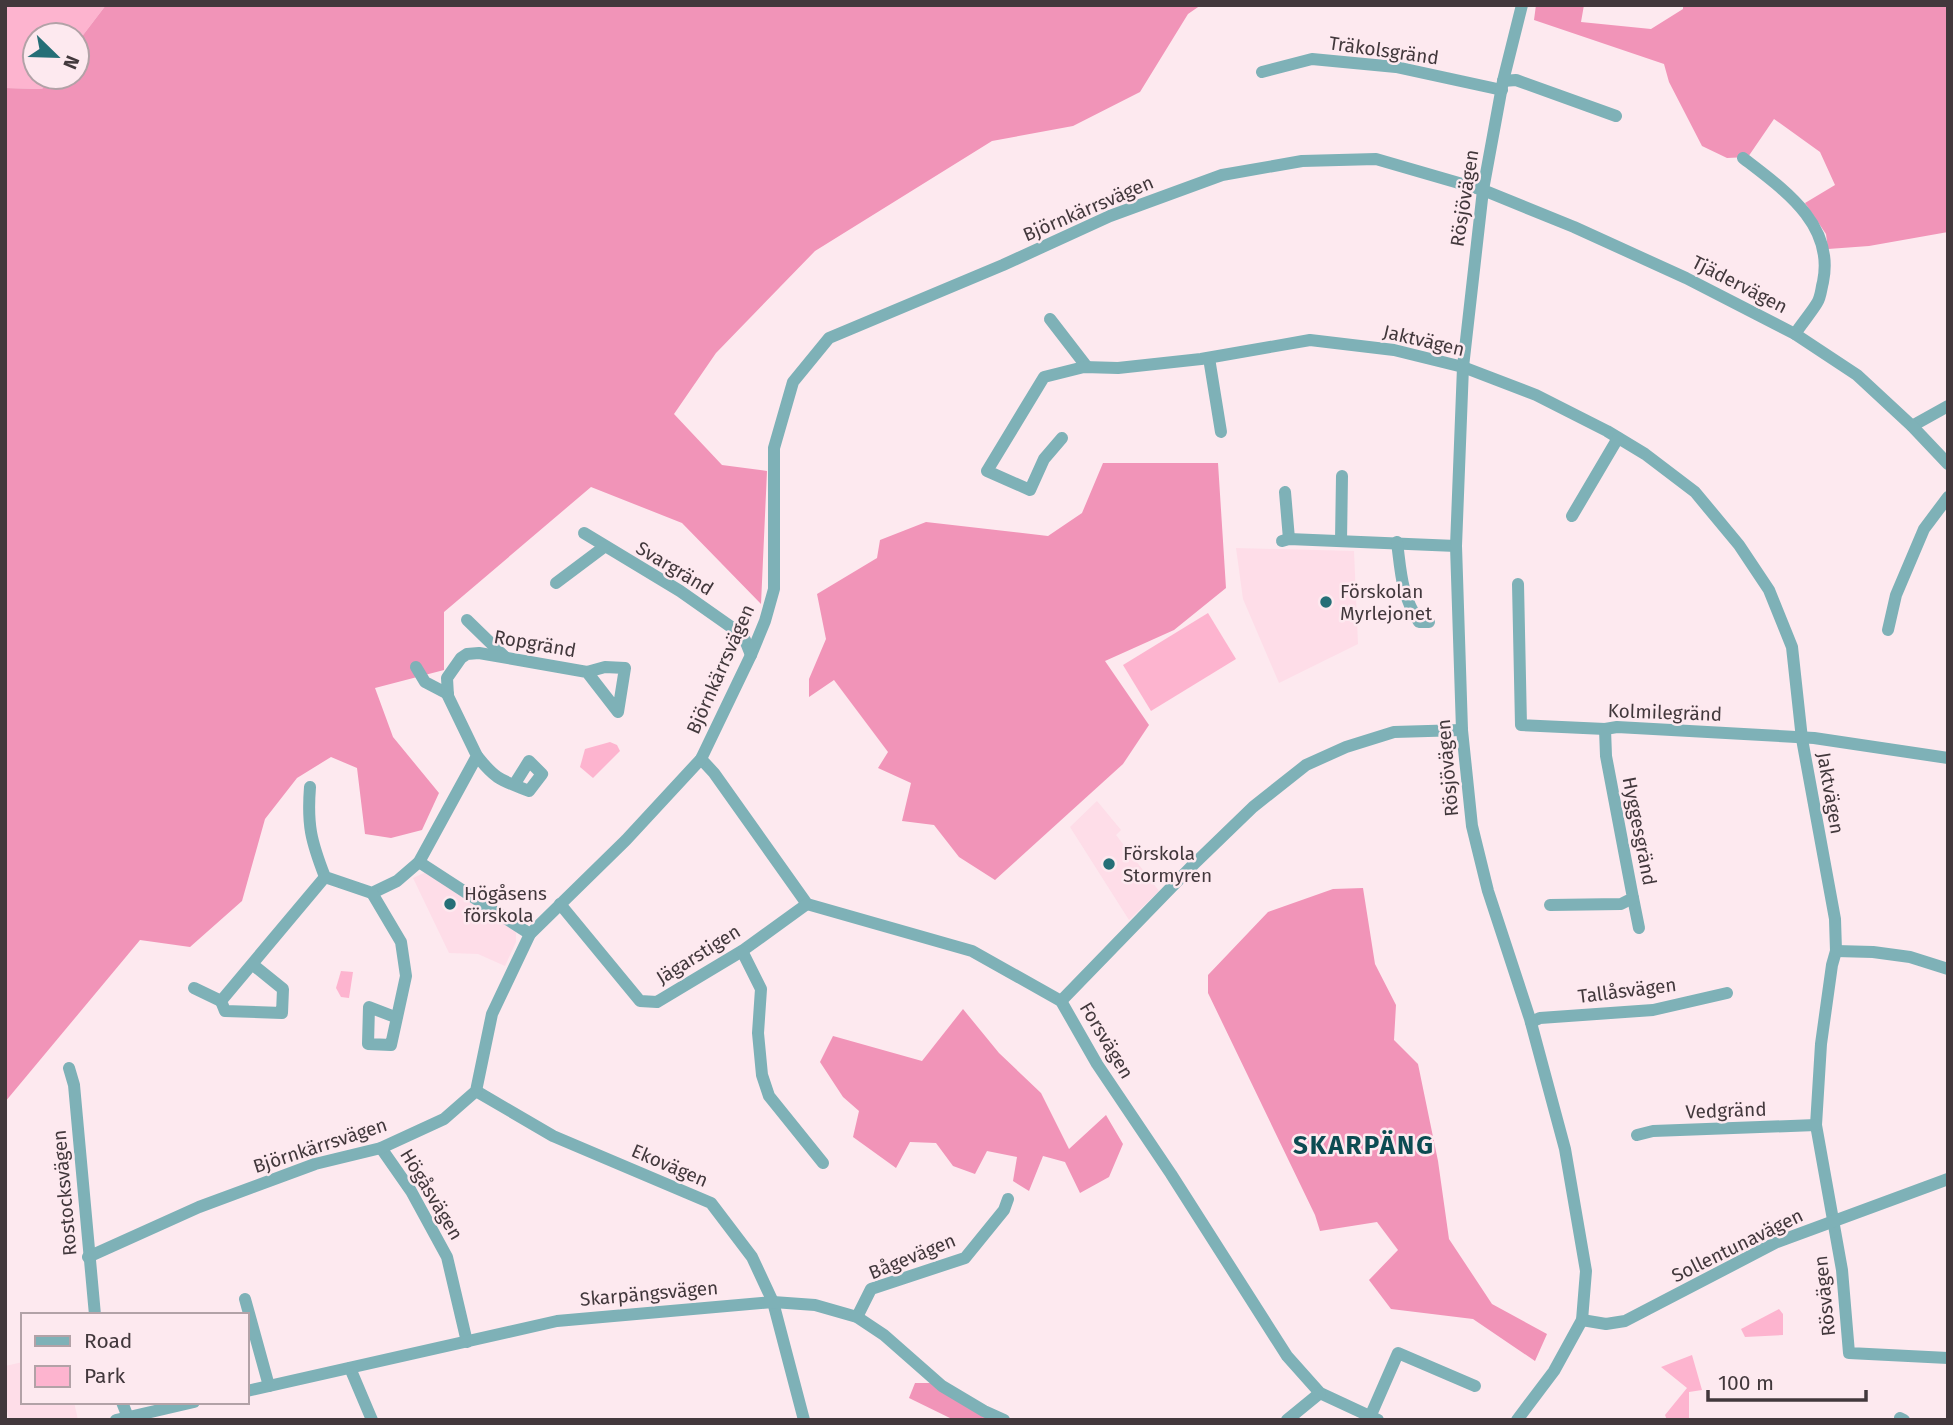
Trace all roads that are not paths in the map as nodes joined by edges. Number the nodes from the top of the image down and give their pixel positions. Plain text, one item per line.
1 (1522, 5) edge
2 (1262, 72) dead end
3 (1502, 85) junction
4 (1616, 116) dead end
5 (1743, 158) dead end
6 (1483, 190) junction
7 (1050, 319) dead end
8 (1795, 334) junction
9 (1209, 358) junction
10 (1463, 366) junction
11 (1087, 367) junction
12 (1948, 406) edge
13 (1912, 426) junction
14 (1221, 432) dead end
15 (1062, 438) dead end
16 (1618, 438) junction
17 (1948, 464) edge
18 (1342, 476) dead end
19 (1285, 492) dead end
20 (1948, 497) edge
21 (1572, 516) dead end
22 (584, 533) dead end
23 (1341, 541) junction
24 (1397, 542) junction
25 (1456, 546) junction
26 (604, 547) junction
27 (556, 583) dead end
28 (1518, 584) dead end
29 (467, 620) dead end
30 (1429, 622) dead end
31 (1888, 631) dead end
32 (751, 655) junction
33 (505, 656) junction
34 (416, 667) dead end
35 (587, 672) dead end
36 (448, 694) junction
37 (1605, 729) junction
38 (1462, 730) junction
39 (1802, 739) junction
40 (477, 756) junction
41 (1948, 758) edge
42 (701, 759) junction
43 (514, 785) dead end
44 (310, 787) dead end
45 (419, 862) junction
46 (325, 877) junction
47 (372, 893) junction
48 (1633, 898) junction
49 (560, 904) junction
50 (807, 904) junction
51 (1550, 905) dead end
52 (1639, 928) dead end
53 (530, 934) junction
54 (742, 951) junction
55 (1836, 951) junction
56 (251, 964) junction
57 (1948, 969) edge
58 (194, 988) dead end
59 (1727, 993) dead end
60 (221, 1001) junction
61 (1061, 1001) junction
62 (396, 1017) dead end
63 (1531, 1022) junction
64 (69, 1068) dead end
65 (476, 1091) junction
66 (1816, 1125) junction
67 (1637, 1135) dead end
68 (381, 1148) junction
69 (823, 1163) dead end
70 (1948, 1179) edge
71 (1008, 1199) dead end
72 (1833, 1220) junction
73 (88, 1256) junction
74 (245, 1299) dead end
75 (773, 1302) junction
76 (95, 1313) edge
77 (857, 1317) junction
78 (1582, 1320) junction
79 (467, 1342) junction
80 (1948, 1358) edge
81 (350, 1367) junction
82 (269, 1386) junction
83 (1475, 1386) dead end
84 (248, 1391) edge
85 (1320, 1393) junction
86 (186, 1404) edge
87 (1374, 1418) edge
88 (124, 1419) edge
89 (372, 1420) edge
90 (804, 1420) edge
91 (1004, 1420) edge
92 (1287, 1420) edge
93 (1517, 1420) edge

1 - 3 street, Rösjövägen
2 - 3 street, Träkolsgränd
3 - 4 street
3 - 6 street, Rösjövägen
5 - 8 street
6 - 8 street, Tjädervägen
6 - 10 street, Rösjövägen
6 - 32 street, Björnkärrsvägen
7 - 11 street
8 - 13 street, Tjädervägen
9 - 10 street, Jaktvägen
9 - 11 street, Jaktvägen
9 - 14 street
10 - 16 street, Jaktvägen
10 - 25 street, Rösjövägen
11 - 15 street, Jaktvägen
12 - 13 street
13 - 17 street, Tjädervägen
16 - 21 street
16 - 39 street, Jaktvägen
18 - 23 street
19 - 23 street
20 - 31 street
22 - 26 street, Svargränd
23 - 24 street
24 - 25 street
24 - 30 street
25 - 38 street, Rösjövägen
26 - 27 street
26 - 32 street, Svargränd
28 - 37 street, Kolmilegränd
29 - 33 street
32 - 42 street, Björnkärrsvägen
33 - 35 street, Ropgränd
33 - 36 street, Ropgränd
34 - 36 street
36 - 40 street
37 - 39 street, Kolmilegränd
37 - 48 street, Hyggesgränd
38 - 61 street
38 - 63 street, Rösjövägen
39 - 41 street, Kolmilegränd
39 - 55 street, Jaktvägen
40 - 43 street
40 - 45 street
42 - 49 street, Björnkärrsvägen
42 - 50 street
44 - 46 street
45 - 47 street
45 - 53 street
46 - 47 street
46 - 56 street
47 - 62 street
48 - 51 street, Hyggesgränd
48 - 52 street
49 - 53 street, Björnkärrsvägen
49 - 54 street, Jägarstigen
50 - 54 street, Jägarstigen
50 - 61 street, Forsvägen
53 - 65 street, Björnkärrsvägen
54 - 69 street
55 - 57 street
55 - 66 street, Jaktvägen
56 - 60 street
56 - 60 street
58 - 60 street
59 - 63 street, Tallåsvägen
61 - 85 street, Forsvägen
63 - 78 street, Rösjövägen
64 - 73 street, Rostocksvägen
65 - 68 street, Björnkärrsvägen
65 - 75 street, Ekovägen
66 - 67 street, Vedgränd
66 - 72 street, Jaktvägen
68 - 73 street, Björnkärrsvägen
68 - 79 street, Högåsvägen
70 - 72 street, Sollentunavägen
71 - 77 street, Bågevägen
72 - 78 street, Sollentunavägen
72 - 80 street, Rösvägen
73 - 76 street, Rostocksvägen
74 - 82 street
75 - 77 street, Skarpängsvägen
75 - 79 street, Skarpängsvägen
75 - 90 street, Ekovägen
77 - 91 street, Skarpängsvägen
78 - 93 street, Rösjövägen
79 - 81 street, Skarpängsvägen
81 - 82 street, Skarpängsvägen
81 - 89 street
82 - 84 street, Skarpängsvägen
83 - 87 street, Forsvägen
85 - 87 street, Forsvägen
85 - 92 street
86 - 88 street

